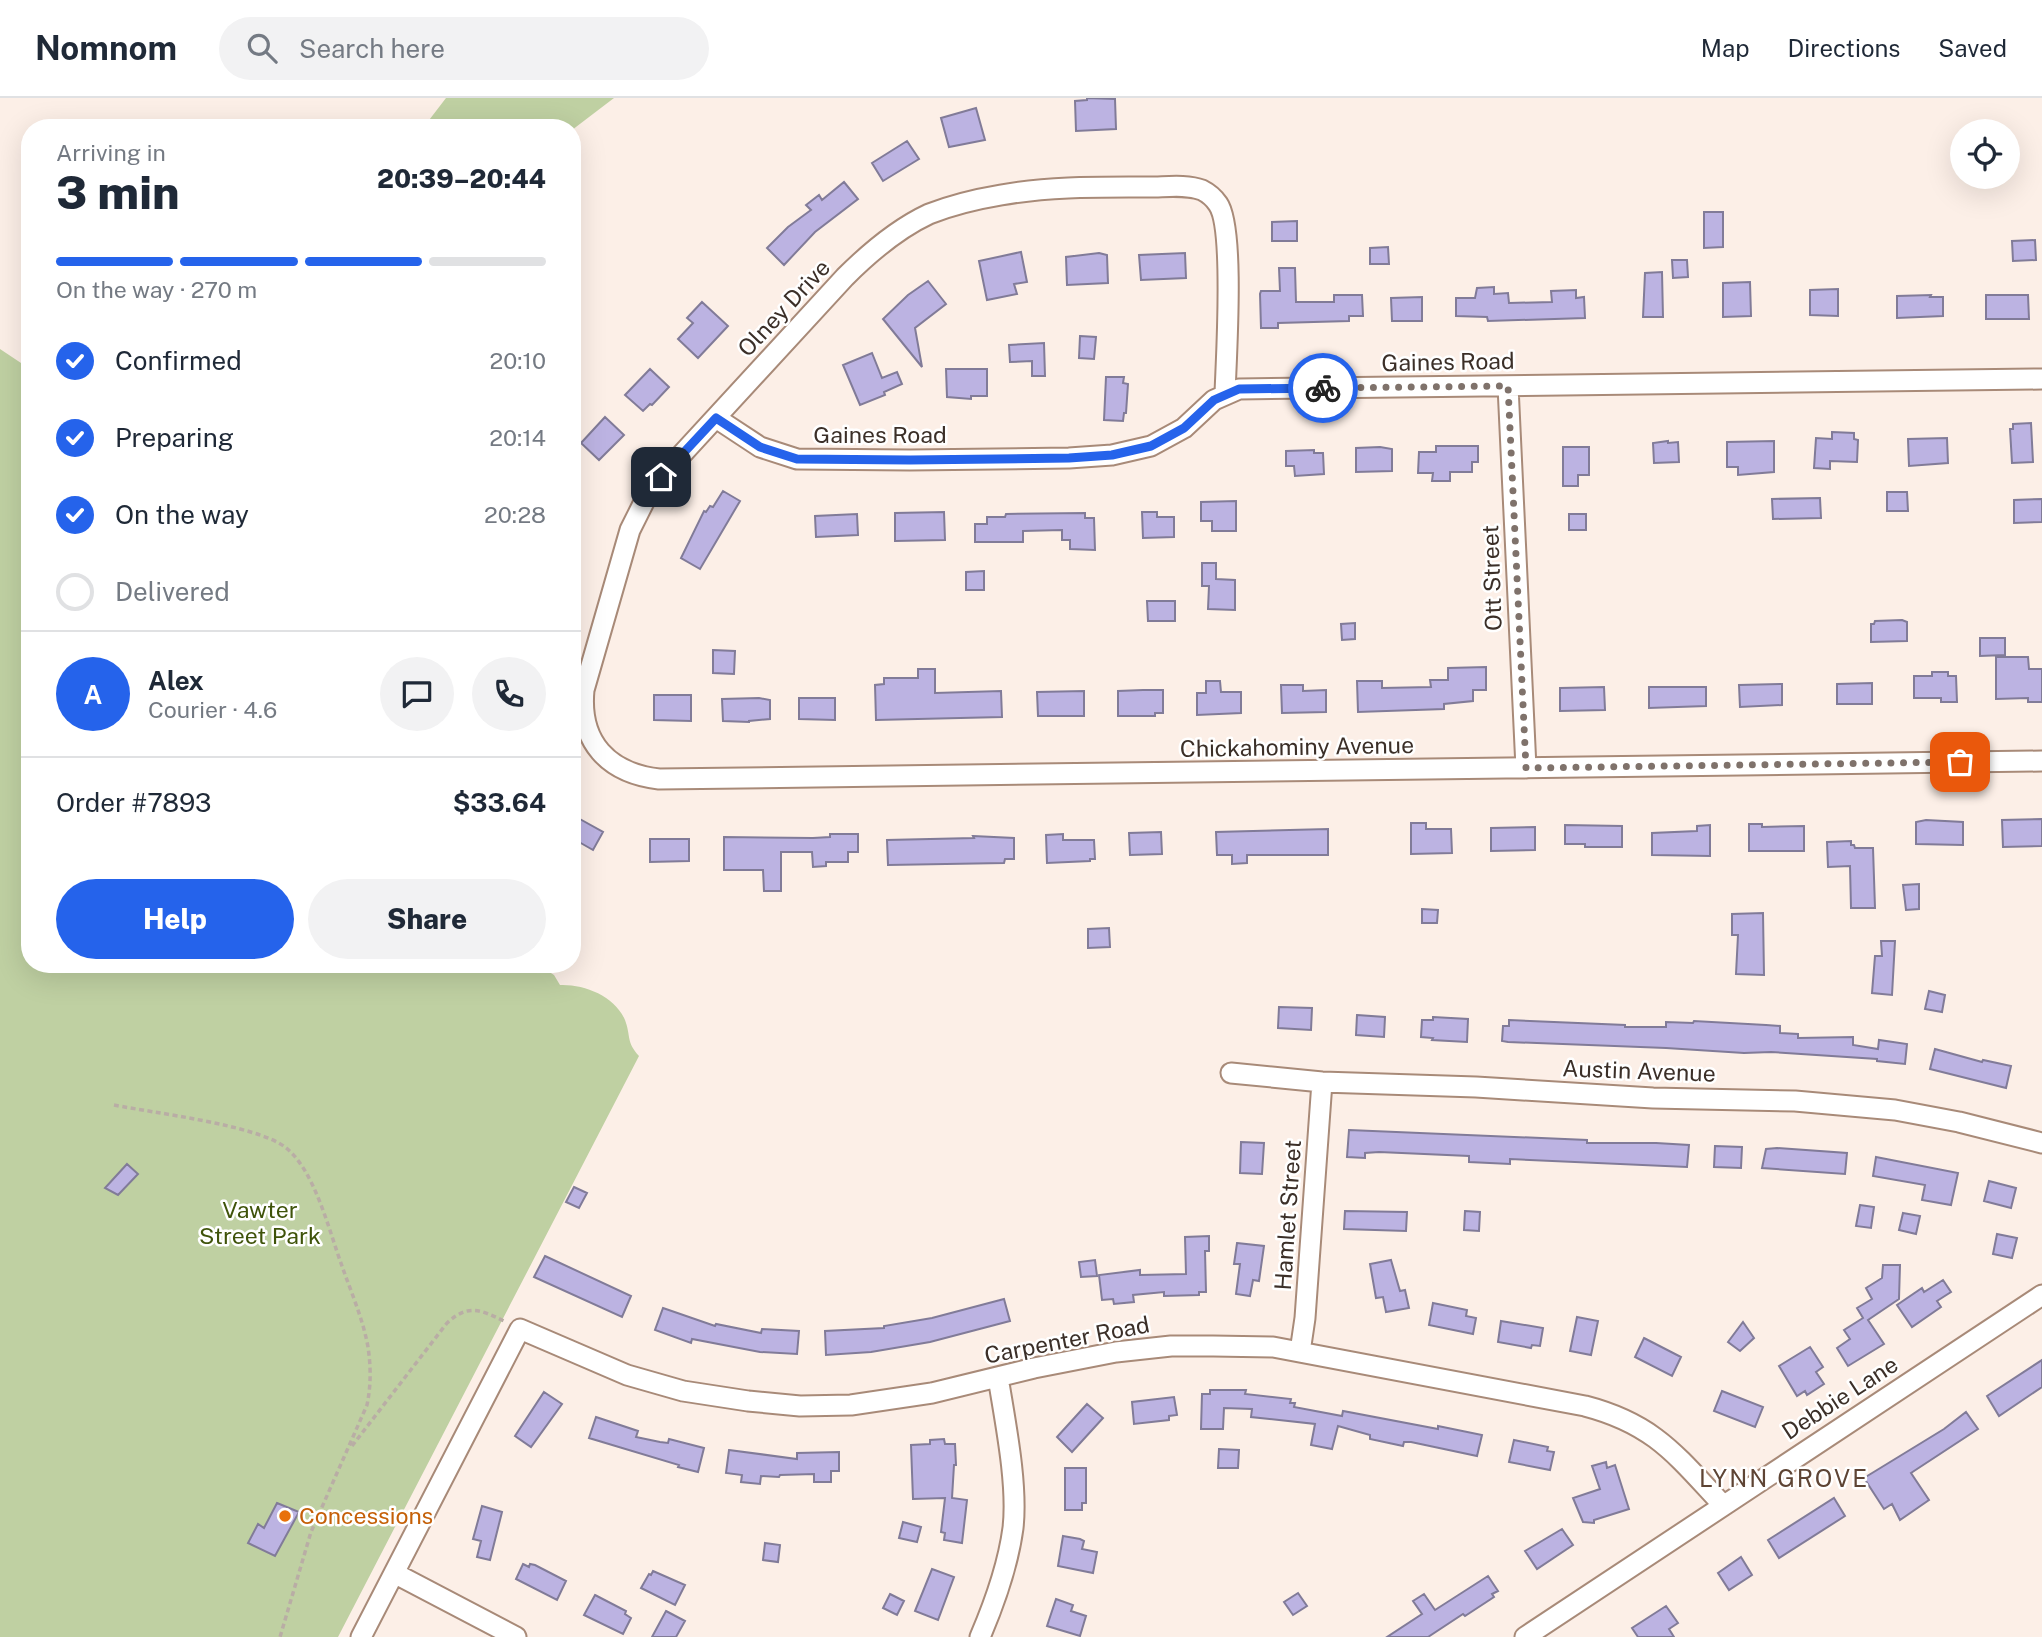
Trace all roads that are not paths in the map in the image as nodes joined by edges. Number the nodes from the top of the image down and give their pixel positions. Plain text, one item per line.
1 (2042, 379) edge
2 (1508, 386) junction
3 (1225, 394) junction
4 (716, 418) junction
5 (584, 716) joint
6 (2042, 761) edge
7 (1526, 768) junction
8 (1231, 1073) dead end
9 (1322, 1082) junction
10 (2042, 1143) edge
11 (2042, 1295) edge
12 (1300, 1352) junction
13 (998, 1377) junction
14 (1723, 1504) junction
15 (394, 1573) junction
16 (361, 1637) edge
17 (516, 1637) edge
18 (980, 1637) edge
19 (1525, 1637) edge

1 - 2 street, Gaines Road
2 - 3 street, Gaines Road
2 - 7 street, Ott Street
3 - 4 street, Gaines Road
3 - 4 street, Olney Drive
4 - 5 street, Olney Drive
5 - 7 street, Chickahominy Avenue
6 - 7 street, Chickahominy Avenue
8 - 9 street, Austin Avenue
9 - 10 street, Austin Avenue
9 - 12 street, Hamlet Street
11 - 14 street, Debbie Lane
12 - 13 street, Carpenter Road
12 - 14 street, Carpenter Road
13 - 15 street, Carpenter Road
13 - 18 street
14 - 19 street, Debbie Lane
15 - 16 street
15 - 17 street

